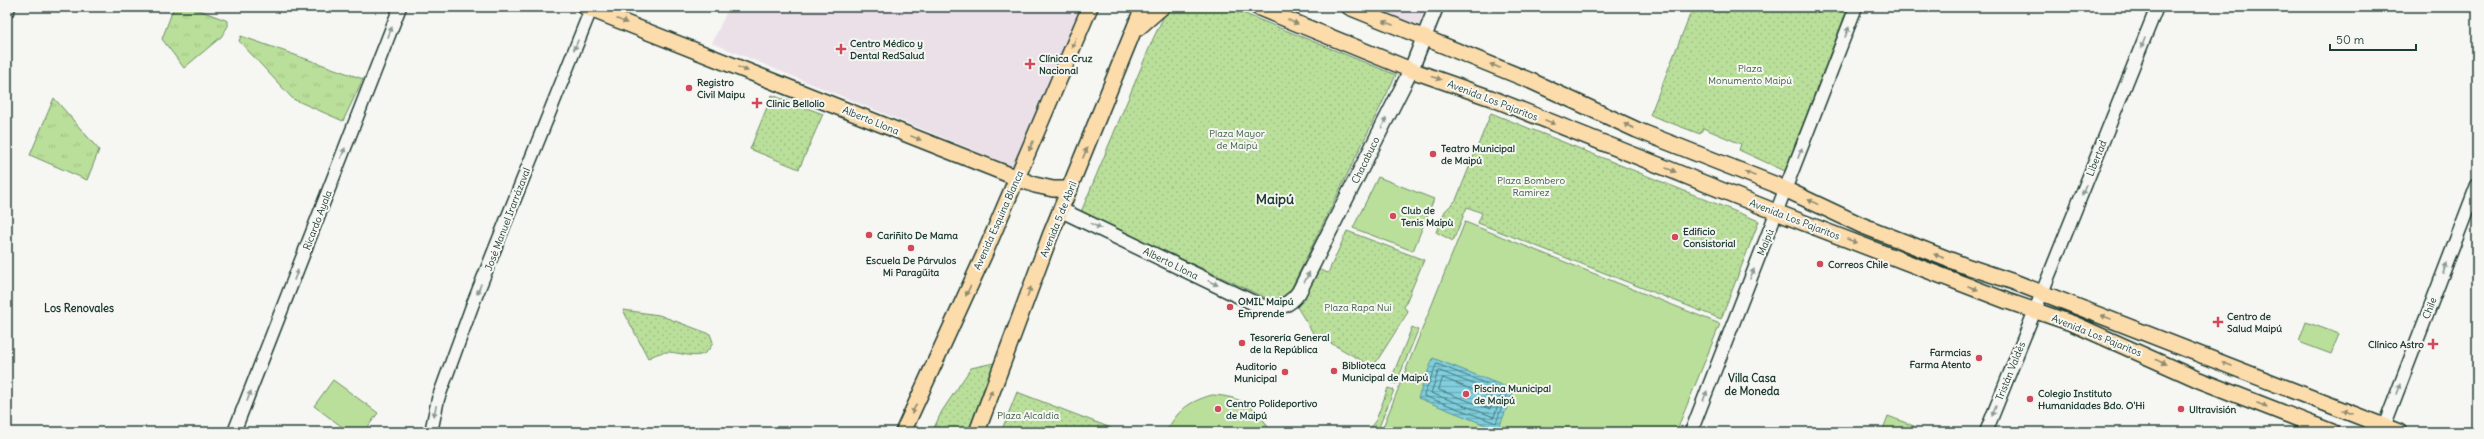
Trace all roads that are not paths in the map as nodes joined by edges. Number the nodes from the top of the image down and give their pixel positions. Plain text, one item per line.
1 (400, 7) edge
2 (1090, 7) edge
3 (1144, 7) edge
4 (1162, 7) edge
5 (1257, 7) edge
6 (1349, 7) edge
7 (1436, 7) edge
8 (1856, 7) edge
9 (2157, 7) edge
10 (588, 8) edge
11 (1134, 32) junction
12 (1424, 38) junction
13 (1411, 70) junction
14 (1017, 178) junction
15 (2477, 184) edge
16 (1070, 189) junction
17 (1786, 189) junction
18 (1060, 210) junction
19 (1776, 212) junction
20 (2042, 292) junction
21 (1283, 306) joint
22 (2035, 310) junction
23 (2383, 429) edge
24 (234, 432) edge
25 (431, 432) edge
26 (903, 432) edge
27 (977, 432) edge
28 (1691, 432) edge
29 (1986, 432) edge
30 (2332, 432) edge
31 (2399, 432) edge

24 -> 1 street, Ricardo Ayala
2 -> 14 main road, Avenida Esquina Blanca
3 - 11 main road, Avenida 5 de Abril
4 - 11 main road
5 -> 13 main road, Avenida Los Pajaritos
12 -> 6 main road, Avenida Los Pajaritos
7 - 12 main road, Chacabuco
17 -> 8 street, Maipú
9 -> 20 street, Libertad
10 -> 14 main road, Alberto Llona
10 -> 25 street, José Manuel Irarrázaval
16 -> 11 main road, Avenida 5 de Abril
12 - 13 main road, Chacabuco
17 -> 12 main road, Avenida Los Pajaritos
13 -> 19 main road, Avenida Los Pajaritos
21 -> 13 main road, Chacabuco
14 - 16 main road, Alberto Llona
14 -> 26 main road, Avenida Esquina Blanca
23 -> 15 street, Chile
16 - 18 main road, Avenida 5 de Abril
17 - 19 street, Maipú
20 -> 17 main road, Avenida Los Pajaritos
18 -> 21 main road, Alberto Llona
27 -> 18 main road, Avenida 5 de Abril
19 -> 22 main road, Avenida Los Pajaritos
28 -> 19 street, Maipú
20 - 22 street, Libertad
23 -> 20 main road, Avenida Los Pajaritos
22 -> 29 street, Tristán Valdés
22 -> 30 main road, Avenida Los Pajaritos
23 - 31 main road, Avenida Los Pajaritos

